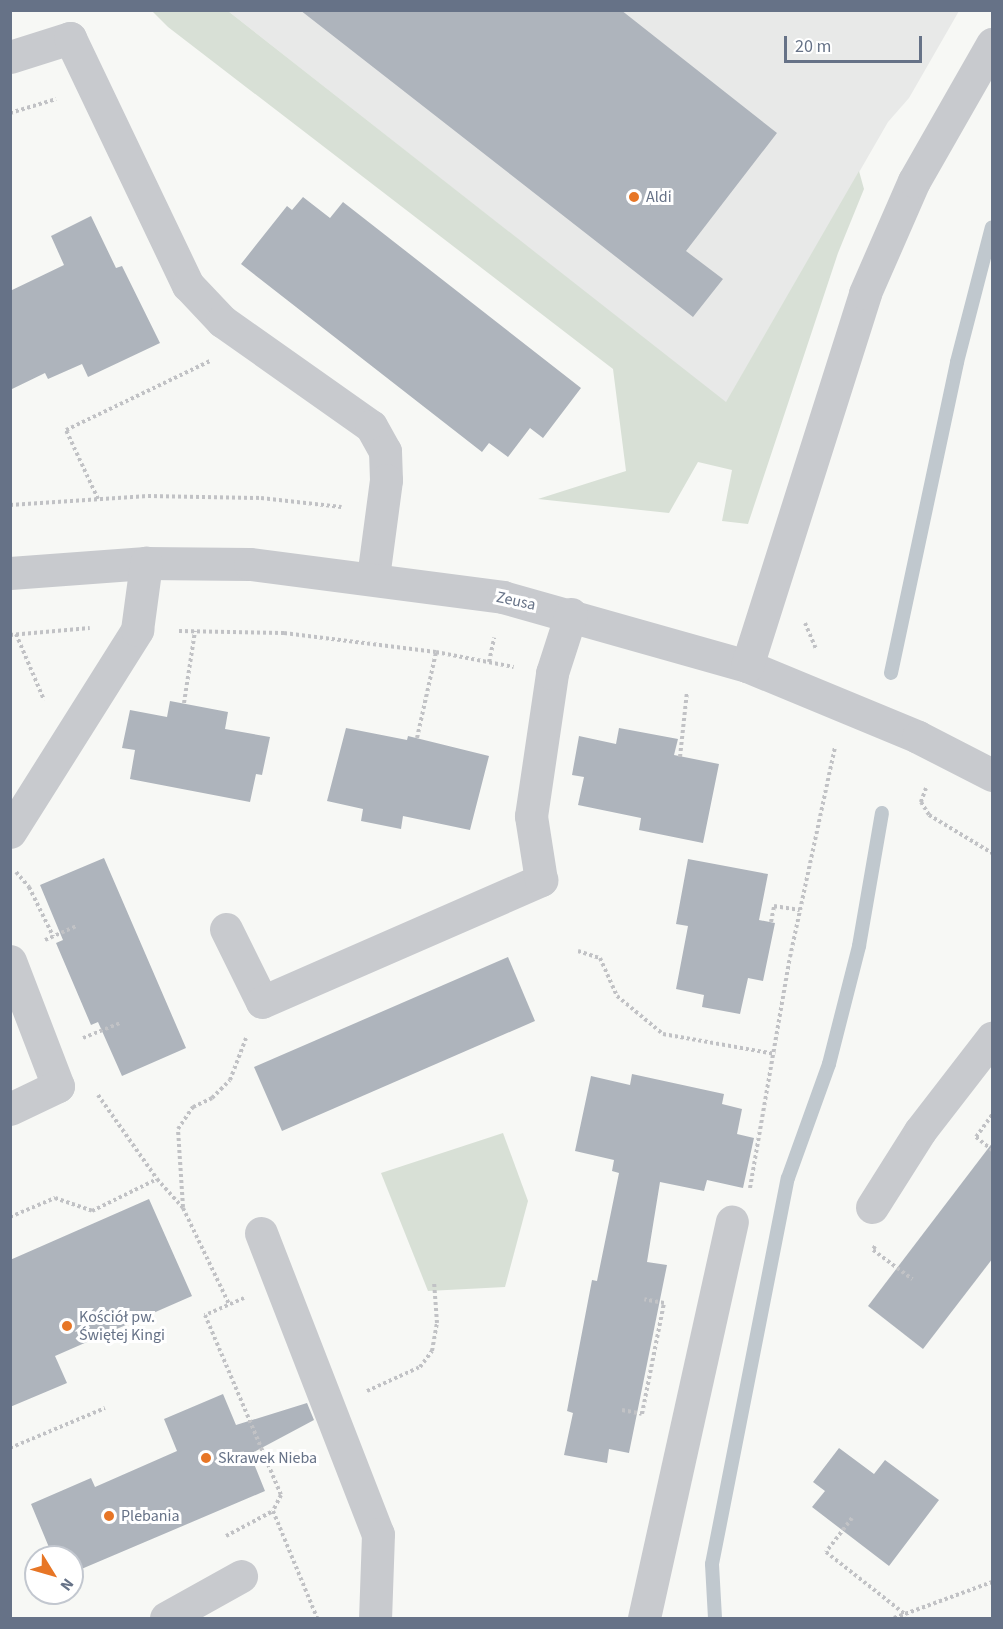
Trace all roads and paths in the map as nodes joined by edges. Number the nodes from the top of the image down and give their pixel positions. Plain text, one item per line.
1 (993, 44) edge
2 (10, 57) edge
3 (216, 358) dead end
4 (98, 499) junction
5 (10, 505) edge
6 (348, 507) dead end
7 (146, 563) junction
8 (10, 573) edge
9 (373, 577) junction
10 (571, 614) junction
11 (101, 628) dead end
12 (169, 630) dead end
13 (195, 631) junction
14 (13, 635) edge
15 (436, 652) junction
16 (747, 666) junction
17 (523, 668) dead end
18 (688, 682) dead end
19 (184, 704) dead end
20 (417, 738) dead end
21 (836, 743) dead end
22 (63, 744) junction
23 (680, 756) dead end
24 (993, 775) edge
25 (10, 832) edge
26 (10, 868) edge
27 (800, 910) junction
28 (771, 922) dead end
29 (226, 929) dead end
30 (53, 936) dead end
31 (578, 951) dead end
32 (10, 961) edge
33 (262, 1002) junction
34 (993, 1038) edge
35 (775, 1054) junction
36 (58, 1086) junction
37 (10, 1109) edge
38 (993, 1115) edge
39 (993, 1150) edge
40 (157, 1179) junction
41 (872, 1207) dead end
42 (183, 1208) junction
43 (10, 1217) edge
44 (732, 1222) joint
45 (261, 1233) dead end
46 (434, 1281) dead end
47 (280, 1282) junction
48 (644, 1299) dead end
49 (228, 1304) junction
50 (105, 1408) dead end
51 (329, 1408) junction
52 (621, 1410) dead end
53 (10, 1449) edge
54 (852, 1518) dead end
55 (242, 1576) dead end
56 (993, 1582) edge
57 (906, 1615) junction
58 (166, 1618) edge
59 (317, 1618) edge
60 (375, 1618) edge
61 (644, 1618) edge
62 (894, 1618) edge

1 - 16 street
2 - 9 street
3 - 4 path
4 - 5 path
4 - 6 path
7 - 8 street, Zeusa
7 - 9 street, Zeusa
7 - 22 street
9 - 10 street, Zeusa
10 - 16 street, Zeusa
10 - 33 street
11 - 14 path
12 - 13 path
13 - 15 path
13 - 19 path
14 - 22 path
15 - 17 path
15 - 20 path
16 - 24 street, Zeusa
18 - 23 path
21 - 27 path
22 - 25 street
26 - 30 path
27 - 28 path
27 - 35 path
29 - 33 street
31 - 35 path
32 - 36 street
33 - 42 path
34 - 41 street
35 - 44 path
36 - 37 street
36 - 40 path
38 - 39 path
40 - 42 path
40 - 43 path
42 - 49 path
44 - 61 street
45 - 47 street
46 - 51 path
47 - 49 path
47 - 51 street
48 - 52 path
49 - 59 path
50 - 53 path
51 - 60 street
54 - 57 path
55 - 58 street
56 - 57 path
57 - 62 path

